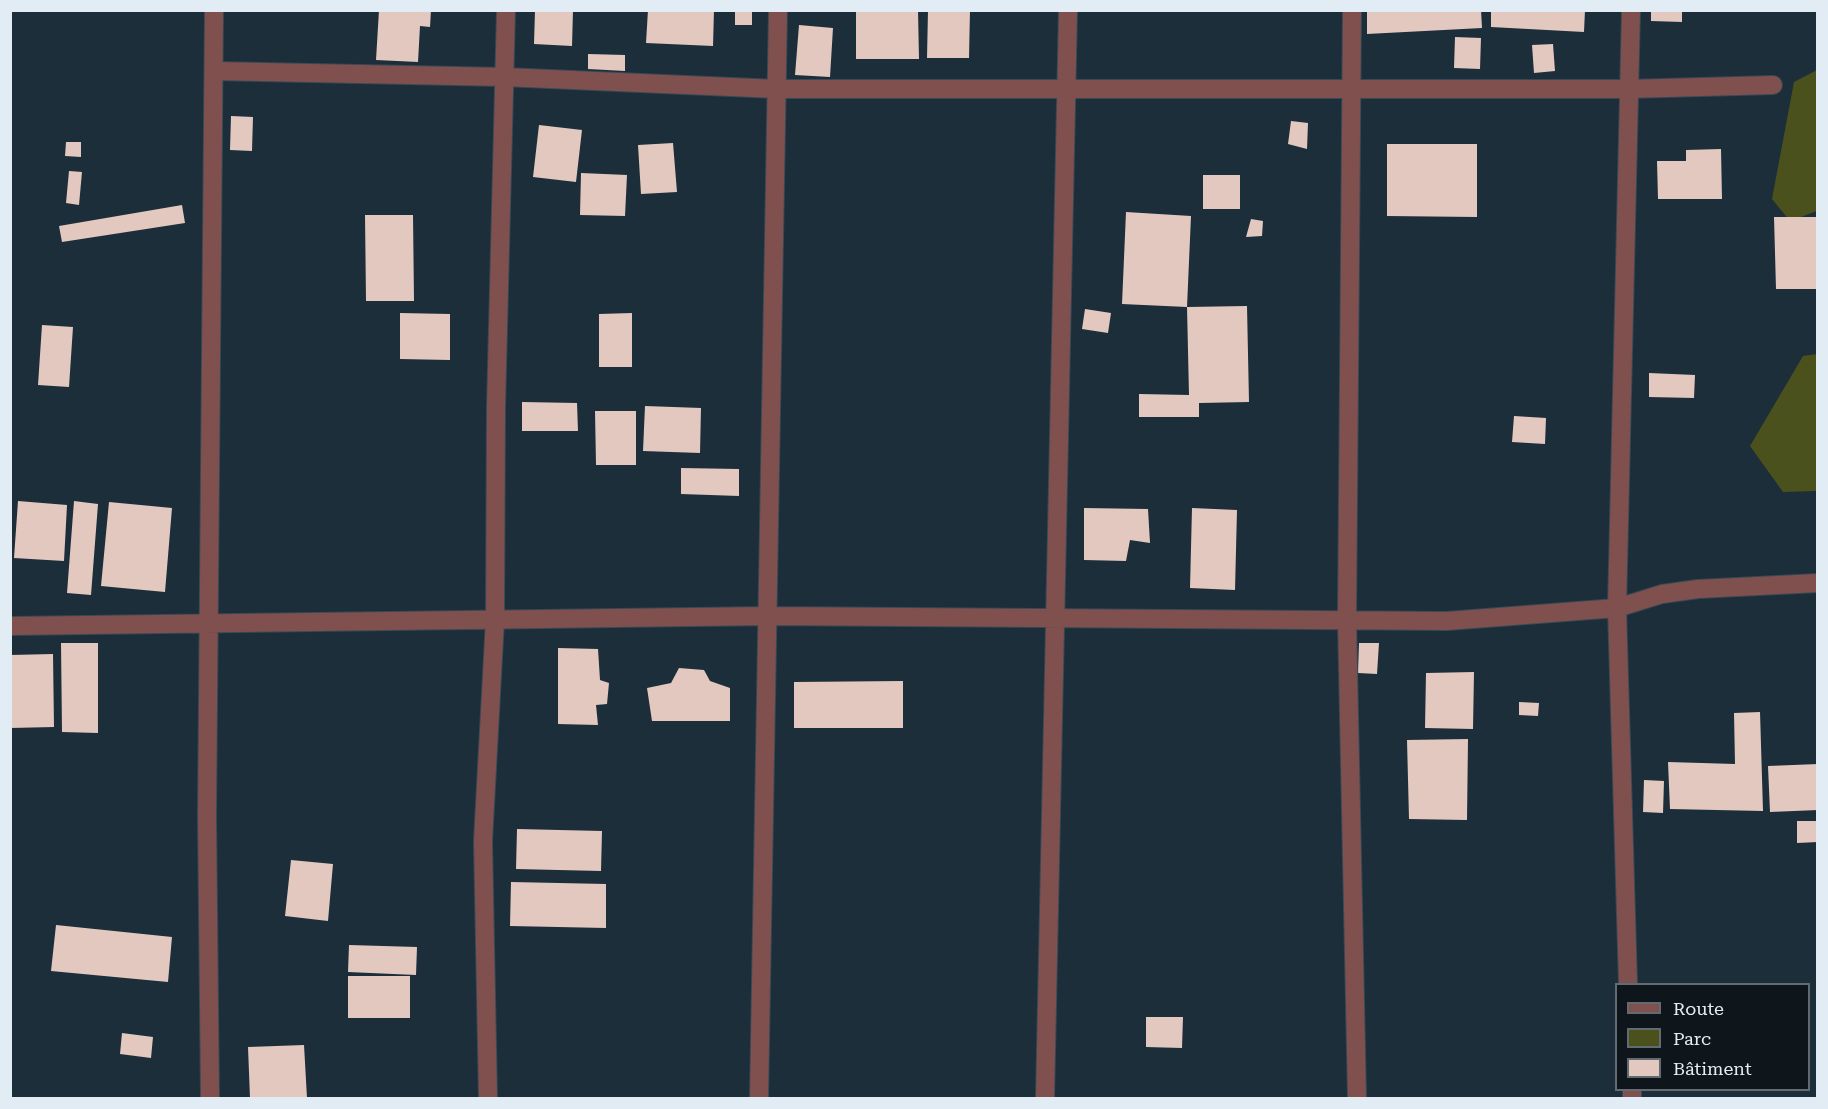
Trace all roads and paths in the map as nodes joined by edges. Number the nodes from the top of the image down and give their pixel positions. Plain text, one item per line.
1 (214, 10) edge
2 (506, 10) edge
3 (778, 10) edge
4 (1068, 10) edge
5 (1352, 10) edge
6 (1631, 10) edge
7 (213, 71) junction
8 (504, 77) junction
9 (1773, 85) dead end
10 (777, 89) junction
11 (1066, 89) junction
12 (1352, 89) junction
13 (1628, 89) junction
14 (1818, 584) edge
15 (1617, 608) junction
16 (769, 616) junction
17 (1056, 616) junction
18 (495, 620) junction
19 (1347, 620) junction
20 (208, 622) junction
21 (10, 626) edge
22 (1628, 983) edge
23 (210, 1098) edge
24 (488, 1098) edge
25 (759, 1098) edge
26 (1045, 1098) edge
27 (1357, 1098) edge

1 - 7 street
2 - 8 street
3 - 10 street
4 - 11 street
5 - 12 street
6 - 13 street
7 - 8 street
7 - 20 street
8 - 10 street
8 - 18 street
9 - 13 street
10 - 11 street
10 - 16 street
11 - 12 street
11 - 17 street
12 - 13 street
12 - 19 street
13 - 15 street
14 - 15 street
15 - 19 street
15 - 22 street
16 - 17 street
16 - 18 street
16 - 25 street
17 - 19 street
17 - 26 street
18 - 20 street
18 - 24 street
19 - 27 street
20 - 21 street
20 - 23 street

